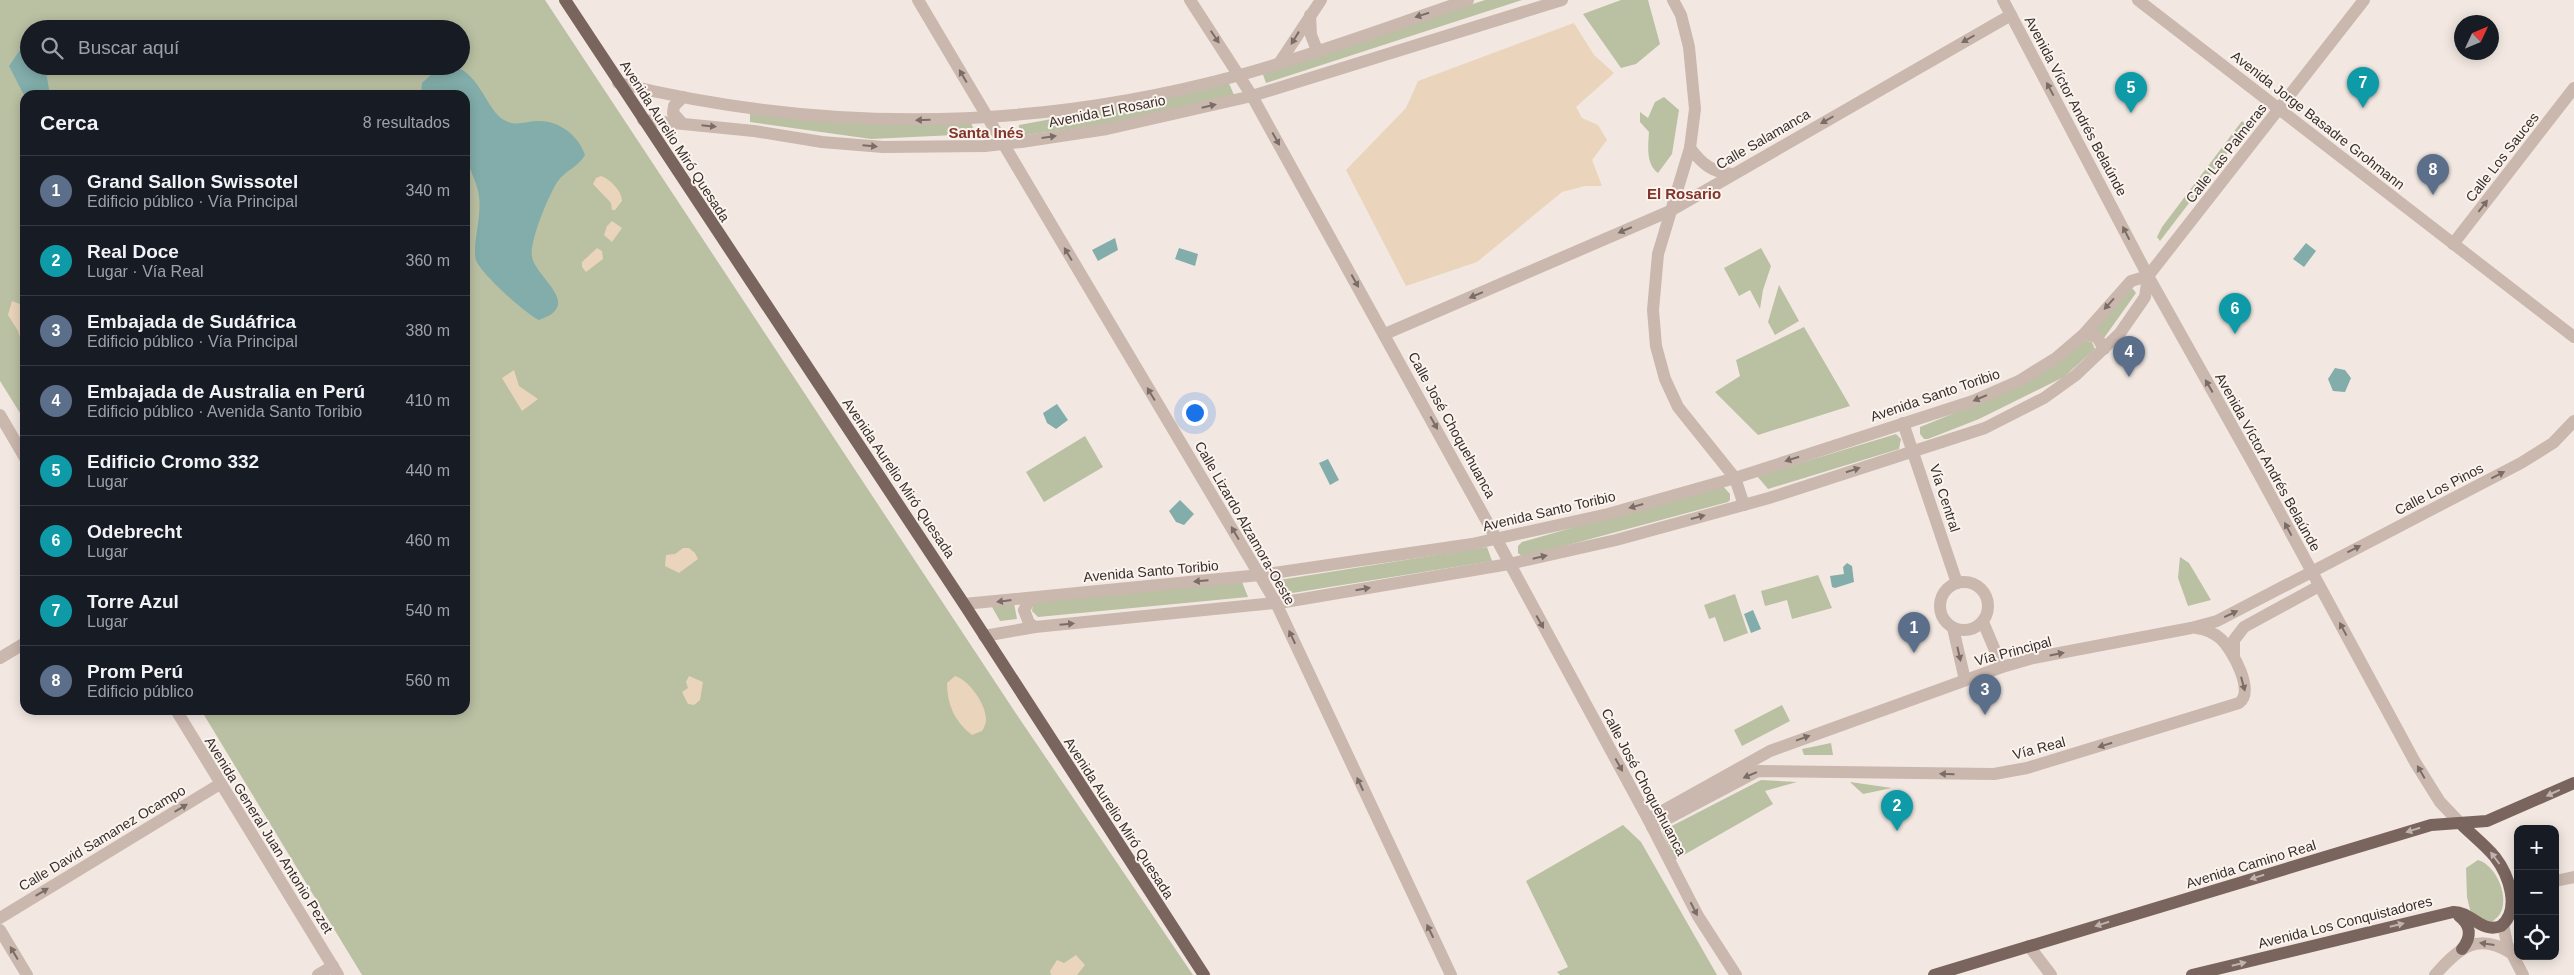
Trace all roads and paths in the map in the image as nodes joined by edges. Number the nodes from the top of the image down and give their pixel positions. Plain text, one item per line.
1 (565, 0) edge
2 (918, 0) edge
3 (1190, 0) edge
4 (1321, 0) edge
5 (1468, 0) edge
6 (1562, 0) edge
7 (1673, 0) edge
8 (2003, 0) edge
9 (2138, 0) edge
10 (2364, 0) edge
11 (2011, 14) junction
12 (1310, 15) junction
13 (1318, 50) junction
14 (1280, 62) junction
15 (1240, 75) junction
16 (618, 83) junction
17 (2574, 88) edge
18 (1252, 96) junction
19 (683, 97) junction
20 (2279, 110) junction
21 (987, 118) junction
22 (643, 120) junction
23 (682, 123) junction
24 (1002, 144) junction
25 (1690, 148) junction
26 (1733, 174) junction
27 (1670, 210) junction
28 (2454, 244) junction
29 (2148, 276) junction
30 (1385, 334) junction
31 (2084, 334) junction
32 (2574, 338) edge
33 (2104, 349) junction
34 (0, 415) edge
35 (2574, 421) edge
36 (1903, 424) junction
37 (20, 449) edge
38 (1913, 451) junction
39 (1735, 478) junction
40 (1744, 505) junction
41 (1497, 540) junction
42 (1508, 564) junction
43 (2311, 572) junction
44 (1260, 575) junction
45 (1957, 583) junction
46 (2319, 586) junction
47 (1031, 598) junction
48 (1276, 603) junction
49 (964, 604) junction
50 (1983, 622) junction
51 (1035, 626) junction
52 (1953, 628) junction
53 (2191, 628) junction
54 (984, 636) junction
55 (20, 646) edge
56 (2234, 655) junction
57 (0, 658) edge
58 (2002, 667) junction
59 (1965, 680) junction
60 (179, 715) edge
61 (1785, 745) junction
62 (1787, 771) junction
63 (2574, 783) edge
64 (220, 784) junction
65 (1650, 823) junction
66 (2461, 824) junction
67 (2574, 877) edge
68 (2559, 880) edge
69 (2514, 898) edge
70 (2514, 904) edge
71 (2453, 912) junction
72 (0, 918) edge
73 (2503, 924) junction
74 (0, 930) edge
75 (2029, 946) junction
76 (2462, 949) junction
77 (2511, 953) junction
78 (335, 971) edge
79 (27, 975) edge
80 (318, 975) edge
81 (1204, 975) edge
82 (1452, 975) edge
83 (1736, 975) edge
84 (1934, 975) edge
85 (2051, 975) edge
86 (2192, 975) edge
87 (2435, 975) edge
88 (2523, 975) edge

1 - 16 main road, Avenida Aurelio Miró Quesada
21 -> 2 street, Calle Lizardo Alzamora-Oeste
3 -> 15 street, Calle José Choquehuanca
4 - 12 street
5 -> 13 street, Avenida El Rosario
6 - 18 street, Avenida El Rosario
7 - 25 street
8 - 11 street, Avenida Víctor Andrés Belaúnde
9 - 20 street, Avenida Jorge Basadre Grohmann
10 - 20 street, Calle Las Palmeras
11 -> 26 street, Calle Salamanca
29 -> 11 street, Avenida Víctor Andrés Belaúnde
12 - 13 street
12 -> 14 street
13 - 14 street, Avenida El Rosario
14 - 15 street, Avenida El Rosario
15 - 18 street, Calle José Choquehuanca
15 - 21 street, Avenida El Rosario
16 - 19 street, Avenida El Rosario
16 - 22 main road, Avenida Aurelio Miró Quesada
28 -> 17 street, Calle Los Sauces
24 -> 18 street, Avenida El Rosario
18 -> 30 street, Calle José Choquehuanca
21 -> 19 street, Avenida El Rosario
19 - 23 street
20 - 28 street, Avenida Jorge Basadre Grohmann
20 - 29 street, Calle Las Palmeras
21 - 24 street, Calle Lizardo Alzamora-Oeste
22 - 23 street, Avenida El Rosario
22 - 49 main road, Avenida Aurelio Miró Quesada
23 -> 24 street, Avenida El Rosario
44 -> 24 street, Calle Lizardo Alzamora-Oeste
25 - 26 street
25 - 27 street
26 - 27 street, Calle Salamanca
27 -> 30 street, Calle Salamanca
27 - 39 street
28 - 32 street, Avenida Jorge Basadre Grohmann
29 -> 31 street, Avenida Santo Toribio
29 - 33 street
43 -> 29 street, Avenida Víctor Andrés Belaúnde
30 -> 41 street, Calle José Choquehuanca
31 - 33 street
31 -> 36 street, Avenida Santo Toribio
33 - 38 street
34 - 37 street
43 -> 35 street, Calle Los Pinos
36 - 38 street, Vía Central
36 -> 39 street, Avenida Santo Toribio
40 -> 38 street
38 - 45 street, Vía Central
39 - 40 street
39 -> 41 street, Avenida Santo Toribio
42 -> 40 street
41 - 42 street, Calle José Choquehuanca
41 - 44 street, Avenida Santo Toribio
48 -> 42 street
42 -> 65 street, Calle José Choquehuanca
43 - 46 street, Avenida Víctor Andrés Belaúnde
53 -> 43 street, Vía Principal
44 -> 47 street, Avenida Santo Toribio
44 - 48 street, Calle Lizardo Alzamora-Oeste
45 - 50 street
45 - 52 street
46 - 56 street
66 -> 46 street, Avenida Víctor Andrés Belaúnde
47 -> 49 street, Avenida Santo Toribio
47 - 51 street
51 -> 48 street
82 -> 48 street, Calle Lizardo Alzamora-Oeste
49 - 54 main road, Avenida Aurelio Miró Quesada
50 - 52 street
50 - 58 street
51 - 54 street
52 -> 59 street
53 - 56 street, Vía Real
58 -> 53 street, Vía Principal
54 - 81 main road, Avenida Aurelio Miró Quesada
55 - 57 street
56 -> 62 street, Vía Real
58 - 59 street, Vía Principal
61 -> 59 street, Vía Principal
60 - 64 street, Avenida General Juan Antonio Pezet
61 - 62 street
61 - 65 street, Vía Principal
62 -> 65 street, Vía Real
63 -> 66 main road, Avenida Camino Real
72 -> 64 street, Calle David Samanez Ocampo
64 - 78 street, Avenida General Juan Antonio Pezet
65 -> 83 street, Calle José Choquehuanca
69 -> 66 main road, Avenida Víctor Andrés Belaúnde
66 -> 75 main road, Avenida Camino Real
67 - 68 street
70 - 73 main road, Avenida Víctor Andrés Belaúnde
71 - 73 main road, Avenida Los Conquistadores
71 - 76 main road
86 -> 71 main road, Avenida Los Conquistadores
73 - 77 street
79 -> 74 street
75 - 84 main road, Avenida Camino Real
75 - 85 street
77 -> 76 street
76 - 87 street
77 - 88 street
78 - 80 street

